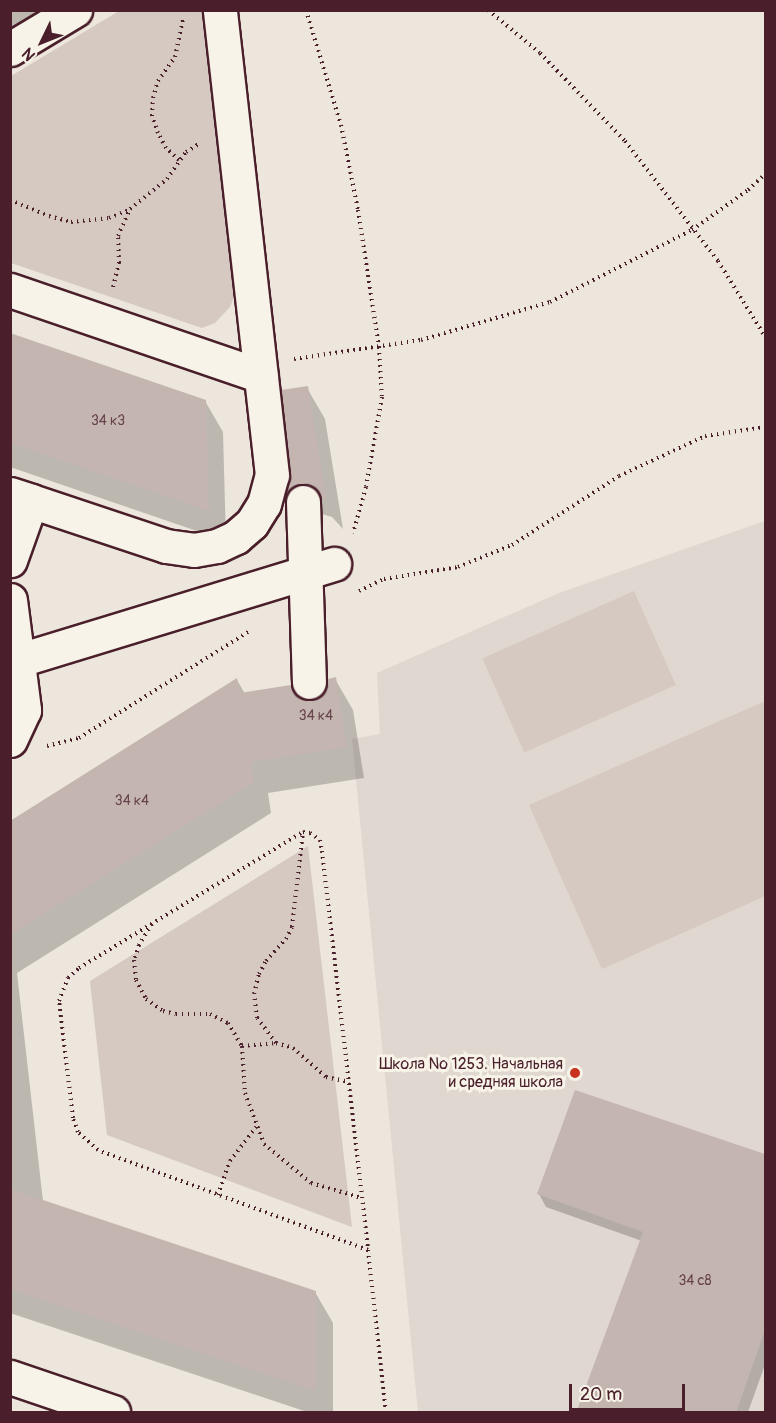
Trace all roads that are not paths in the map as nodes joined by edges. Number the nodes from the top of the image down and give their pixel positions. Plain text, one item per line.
1 (75, 10) edge
2 (220, 10) edge
3 (10, 50) edge
4 (10, 290) edge
5 (260, 368) junction
6 (21, 497) edge
7 (303, 502) dead end
8 (10, 560) edge
9 (324, 569) junction
10 (10, 600) edge
11 (14, 661) edge
12 (309, 682) dead end
13 (10, 740) edge
14 (10, 1377) edge
15 (113, 1413) edge

1 - 3 lane
2 - 5 lane
4 - 5 lane
5 - 6 lane
6 - 8 lane
7 - 9 lane
9 - 11 lane
9 - 12 lane
10 - 11 lane
11 - 13 lane
14 - 15 lane

